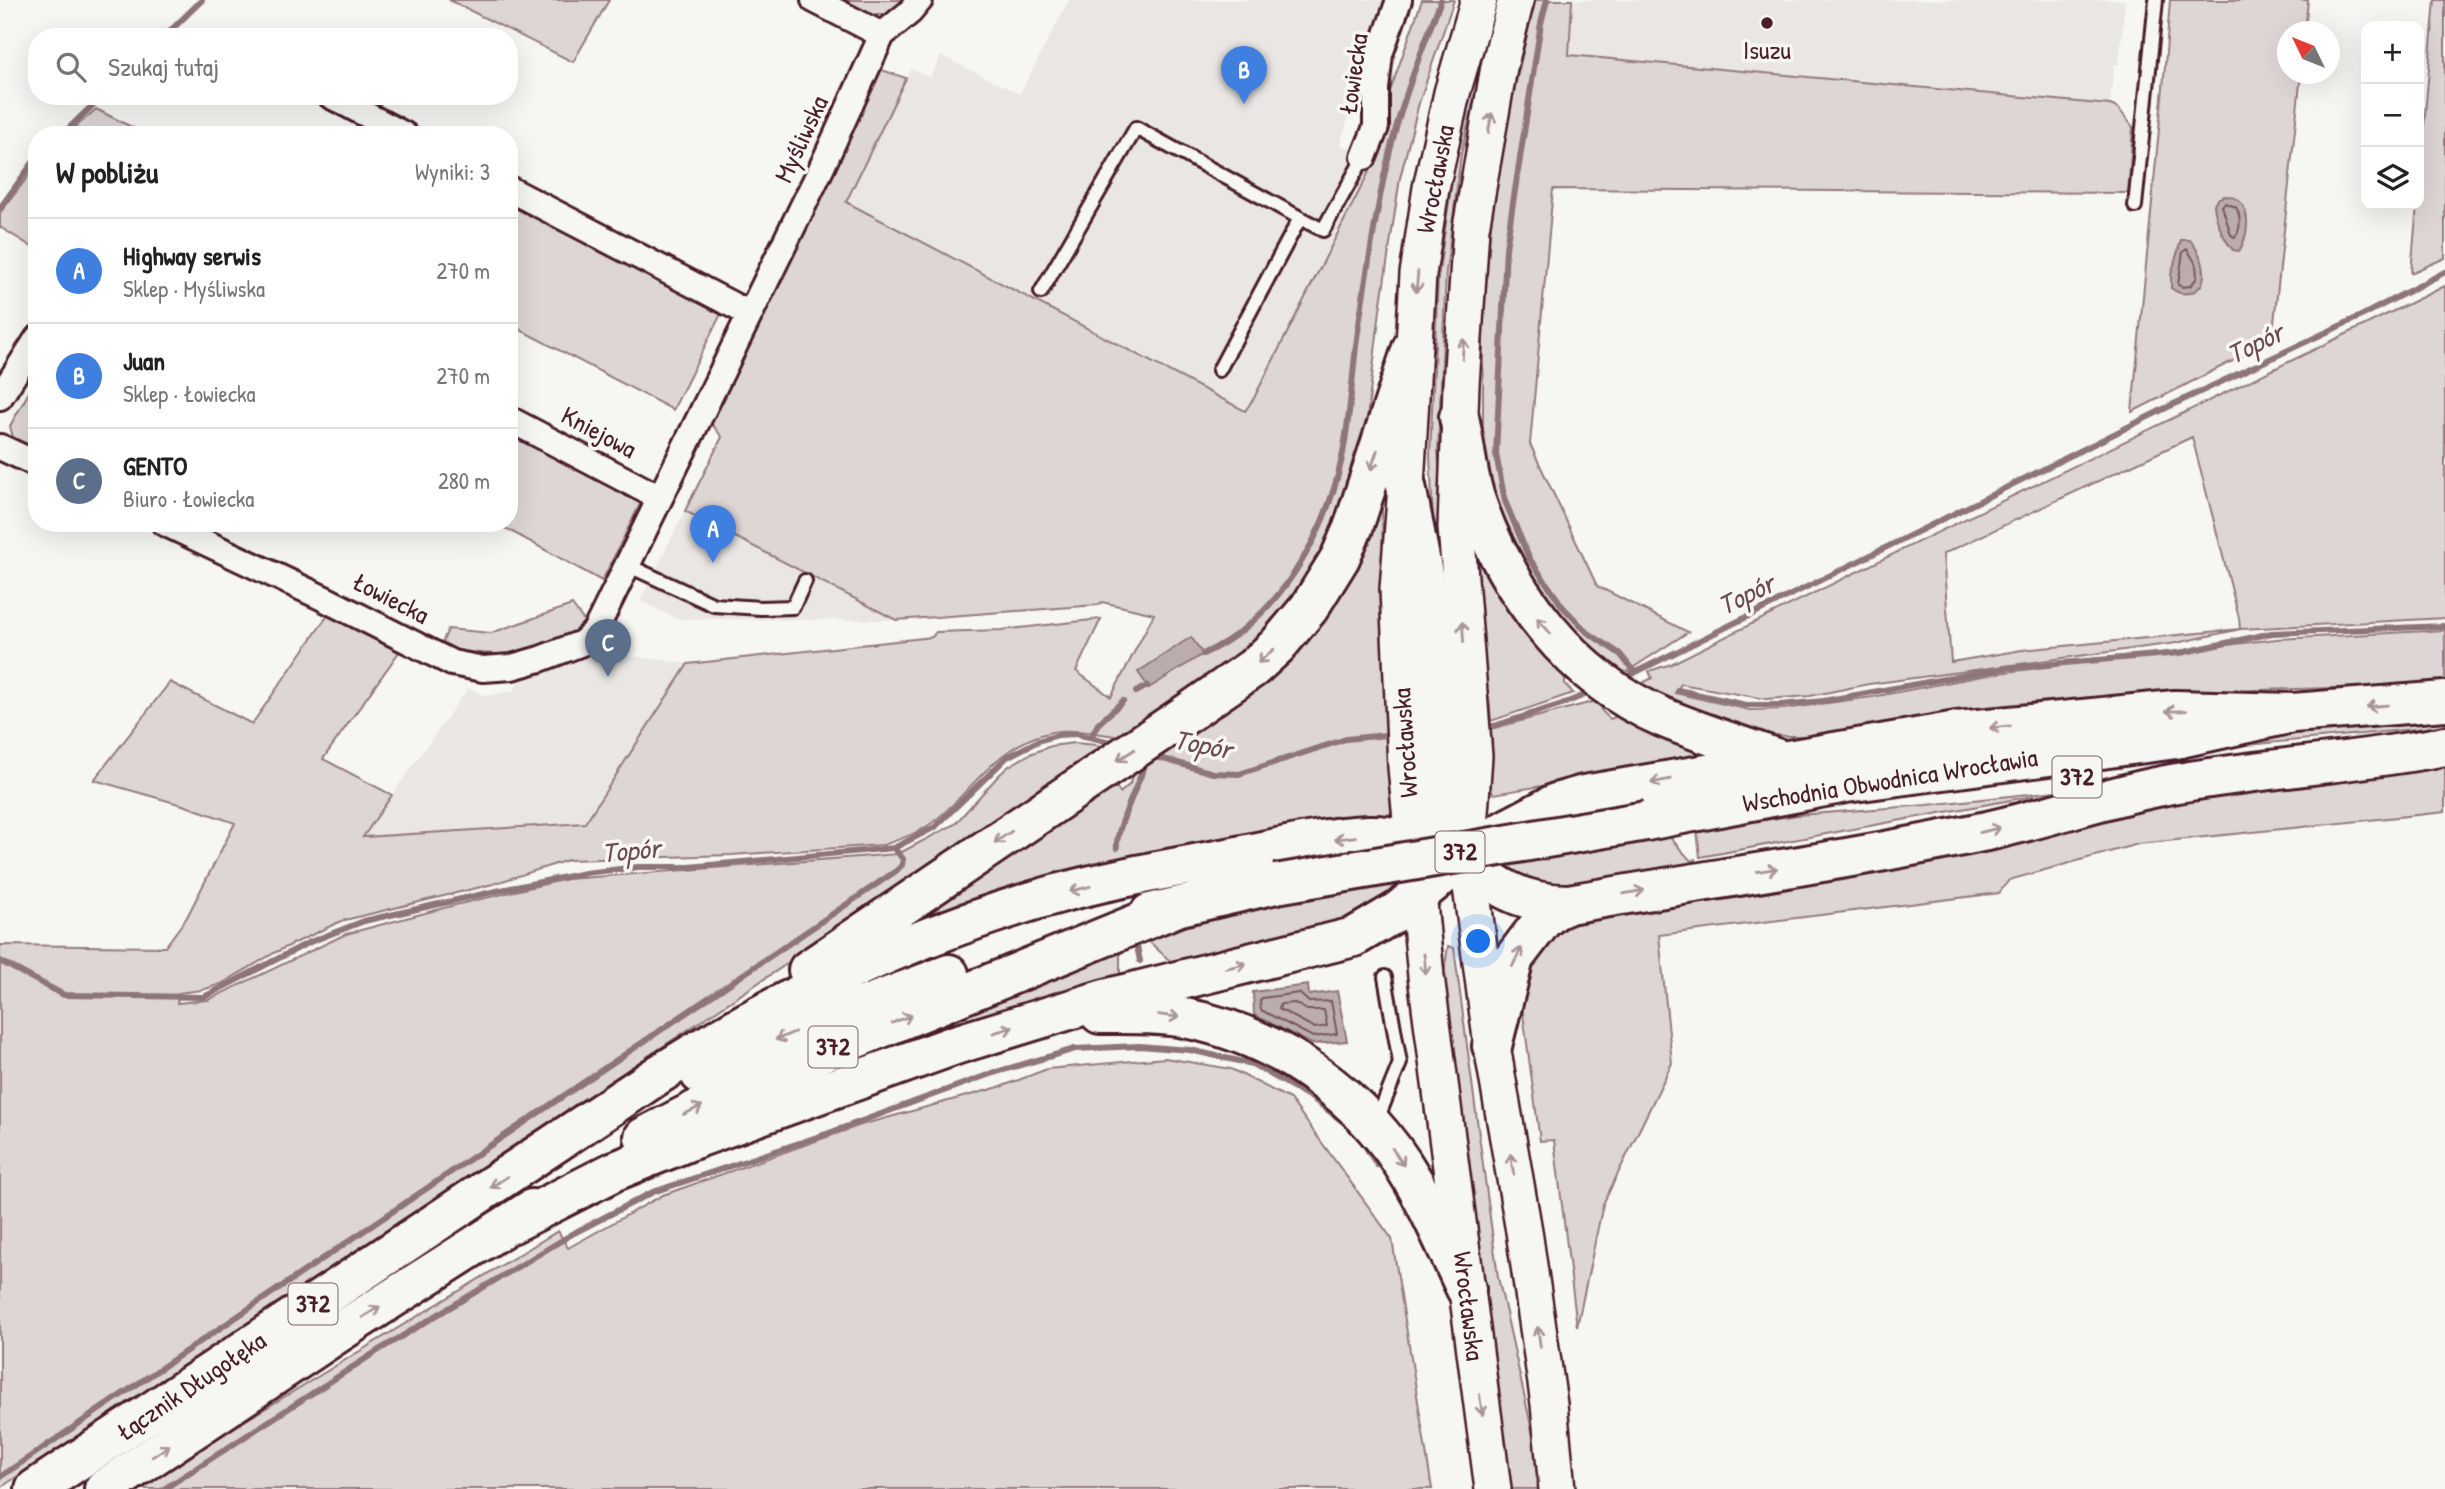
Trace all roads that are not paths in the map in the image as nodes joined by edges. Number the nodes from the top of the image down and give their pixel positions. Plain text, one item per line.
1 (814, 0) edge
2 (920, 0) edge
3 (1399, 0) edge
4 (1479, 0) edge
5 (1516, 0) edge
6 (2157, 0) edge
7 (882, 35) junction
8 (348, 105) edge
9 (388, 126) edge
10 (1364, 157) joint
11 (518, 194) edge
12 (2135, 206) dead end
13 (1300, 218) junction
14 (1041, 292) dead end
15 (748, 313) junction
16 (1412, 348) junction
17 (28, 353) edge
18 (1219, 370) dead end
19 (0, 397) edge
20 (1459, 417) junction
21 (518, 424) edge
22 (0, 447) edge
23 (28, 460) edge
24 (1406, 486) joint
25 (660, 498) junction
26 (183, 532) edge
27 (627, 565) junction
28 (805, 581) dead end
29 (595, 631) joint
30 (1434, 701) junction
31 (2445, 701) edge
32 (2293, 713) junction
33 (2445, 735) edge
34 (2445, 746) edge
35 (1782, 761) junction
36 (1439, 762) junction
37 (1709, 809) junction
38 (1413, 842) junction
39 (1468, 856) junction
40 (1418, 896) junction
41 (1569, 904) junction
42 (1175, 908) junction
43 (1385, 977) dead end
44 (1052, 1015) junction
45 (708, 1044) junction
46 (1492, 1046) junction
47 (1374, 1126) junction
48 (556, 1144) junction
49 (511, 1224) junction
50 (1465, 1289) junction
51 (35, 1489) edge
52 (104, 1489) edge
53 (1493, 1489) edge
54 (1557, 1489) edge

1 - 7 street
2 - 7 street, Myśliwska
3 - 10 street, Łowiecka
4 -> 16 main road, Wrocławska
20 -> 5 main road, Wrocławska
6 - 12 lane
7 - 15 street, Myśliwska
8 - 9 street
10 - 13 lane
11 - 15 street
13 - 14 lane
13 - 18 lane
15 - 25 street, Myśliwska
16 - 24 main road, Wrocławska
16 -> 45 main road
17 - 19 street
30 -> 20 main road, Wrocławska
35 -> 20 main road
21 - 25 street, Kniejowa
22 - 23 street
24 - 30 main road
25 - 27 street, Myśliwska
26 - 29 street, Łowiecka
27 - 28 lane
27 - 29 street, Myśliwska
30 - 36 main road
31 -> 32 main road, Wschodnia Obwodnica Wrocławia / 372
32 -> 35 main road
32 - 37 main road, Wschodnia Obwodnica Wrocławia / 372
33 - 37 main road, Wschodnia Obwodnica Wrocławia / 372
41 -> 34 main road
35 -> 39 main road
36 - 38 main road, Wrocławska
36 - 39 main road
37 - 42 main road, Wschodnia Obwodnica Wrocławia / 372, bridge
38 - 39 main road
38 - 40 main road, Wrocławska
38 -> 45 main road
39 - 40 main road
39 - 41 main road
39 - 46 main road
44 -> 40 main road
40 -> 50 main road, Wrocławska
46 -> 41 main road
42 -> 48 main road, Wschodnia Obwodnica Wrocławia / 372
49 -> 42 main road, Wschodnia Obwodnica Wrocławia / 372
43 - 47 lane
44 -> 47 main road
49 -> 44 main road
45 - 48 main road
54 -> 46 main road
47 -> 50 main road
48 -> 51 main road, Łącznik Długołęka / 372
52 -> 49 main road, Łącznik Długołęka / 372
50 -> 53 main road, Wrocławska

